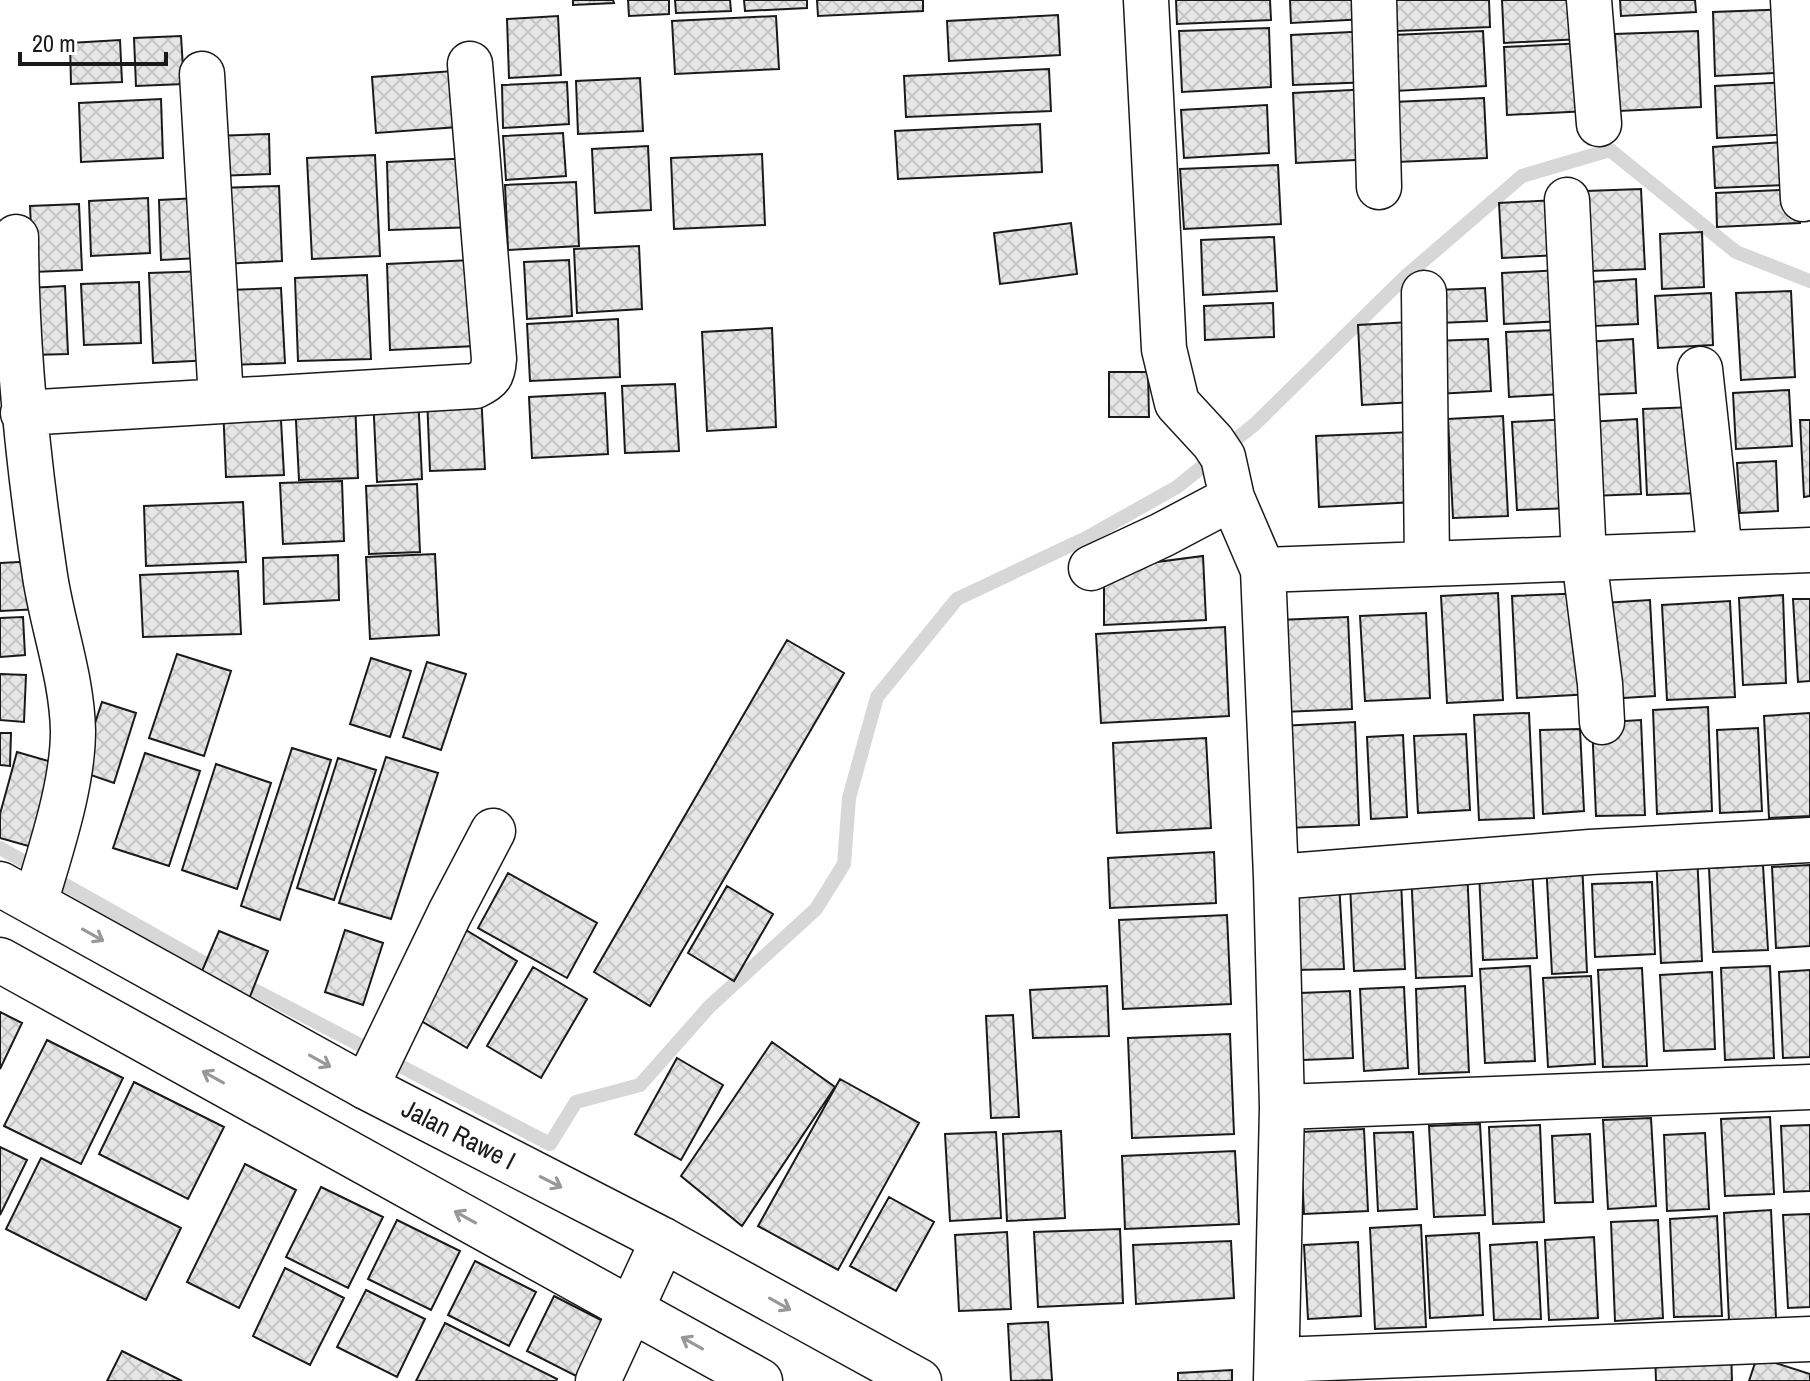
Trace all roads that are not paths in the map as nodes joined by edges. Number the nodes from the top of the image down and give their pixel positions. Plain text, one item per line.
1 (1146, 0) edge
2 (1374, 0) edge
3 (1589, 0) edge
4 (1793, 0) edge
5 (470, 64) dead end
6 (202, 74) dead end
7 (1599, 124) dead end
8 (1379, 187) dead end
9 (1803, 199) dead end
10 (1567, 200) dead end
11 (16, 237) dead end
12 (1424, 293) dead end
13 (1700, 369) dead end
14 (221, 399) junction
15 (23, 413) junction
16 (1228, 478) junction
17 (1810, 550) edge
18 (1720, 553) junction
19 (1584, 558) junction
20 (1427, 564) junction
21 (1091, 568) dead end
22 (1263, 570) junction
23 (1602, 722) dead end
24 (493, 831) dead end
25 (1810, 840) edge
26 (1276, 877) junction
27 (18, 894) edge
28 (0, 960) edge
29 (376, 1066) junction
30 (1810, 1087) edge
31 (1282, 1107) junction
32 (663, 1240) junction
33 (632, 1309) junction
34 (1810, 1339) edge
35 (1277, 1370) edge
36 (598, 1381) edge
37 (760, 1381) edge
38 (919, 1381) edge

1 - 16 street
2 - 8 street
3 - 7 street
4 - 9 street
5 - 14 street
6 - 14 street
10 - 19 street
11 - 15 street
12 - 20 street
13 - 18 street
14 - 15 street
15 - 27 street
16 - 21 street
16 - 22 street
17 - 18 street
18 - 19 street
19 - 20 street
19 - 23 street
20 - 22 street
22 - 26 street
24 - 29 street
25 - 26 street
26 - 31 street
27 -> 29 street, Jalan Rawe I
33 -> 28 street
29 -> 32 street, Jalan Rawe I
30 - 31 street
31 - 35 street
32 - 33 street
32 -> 38 street, Jalan Rawe I
33 - 36 street
37 -> 33 street
34 - 35 street

